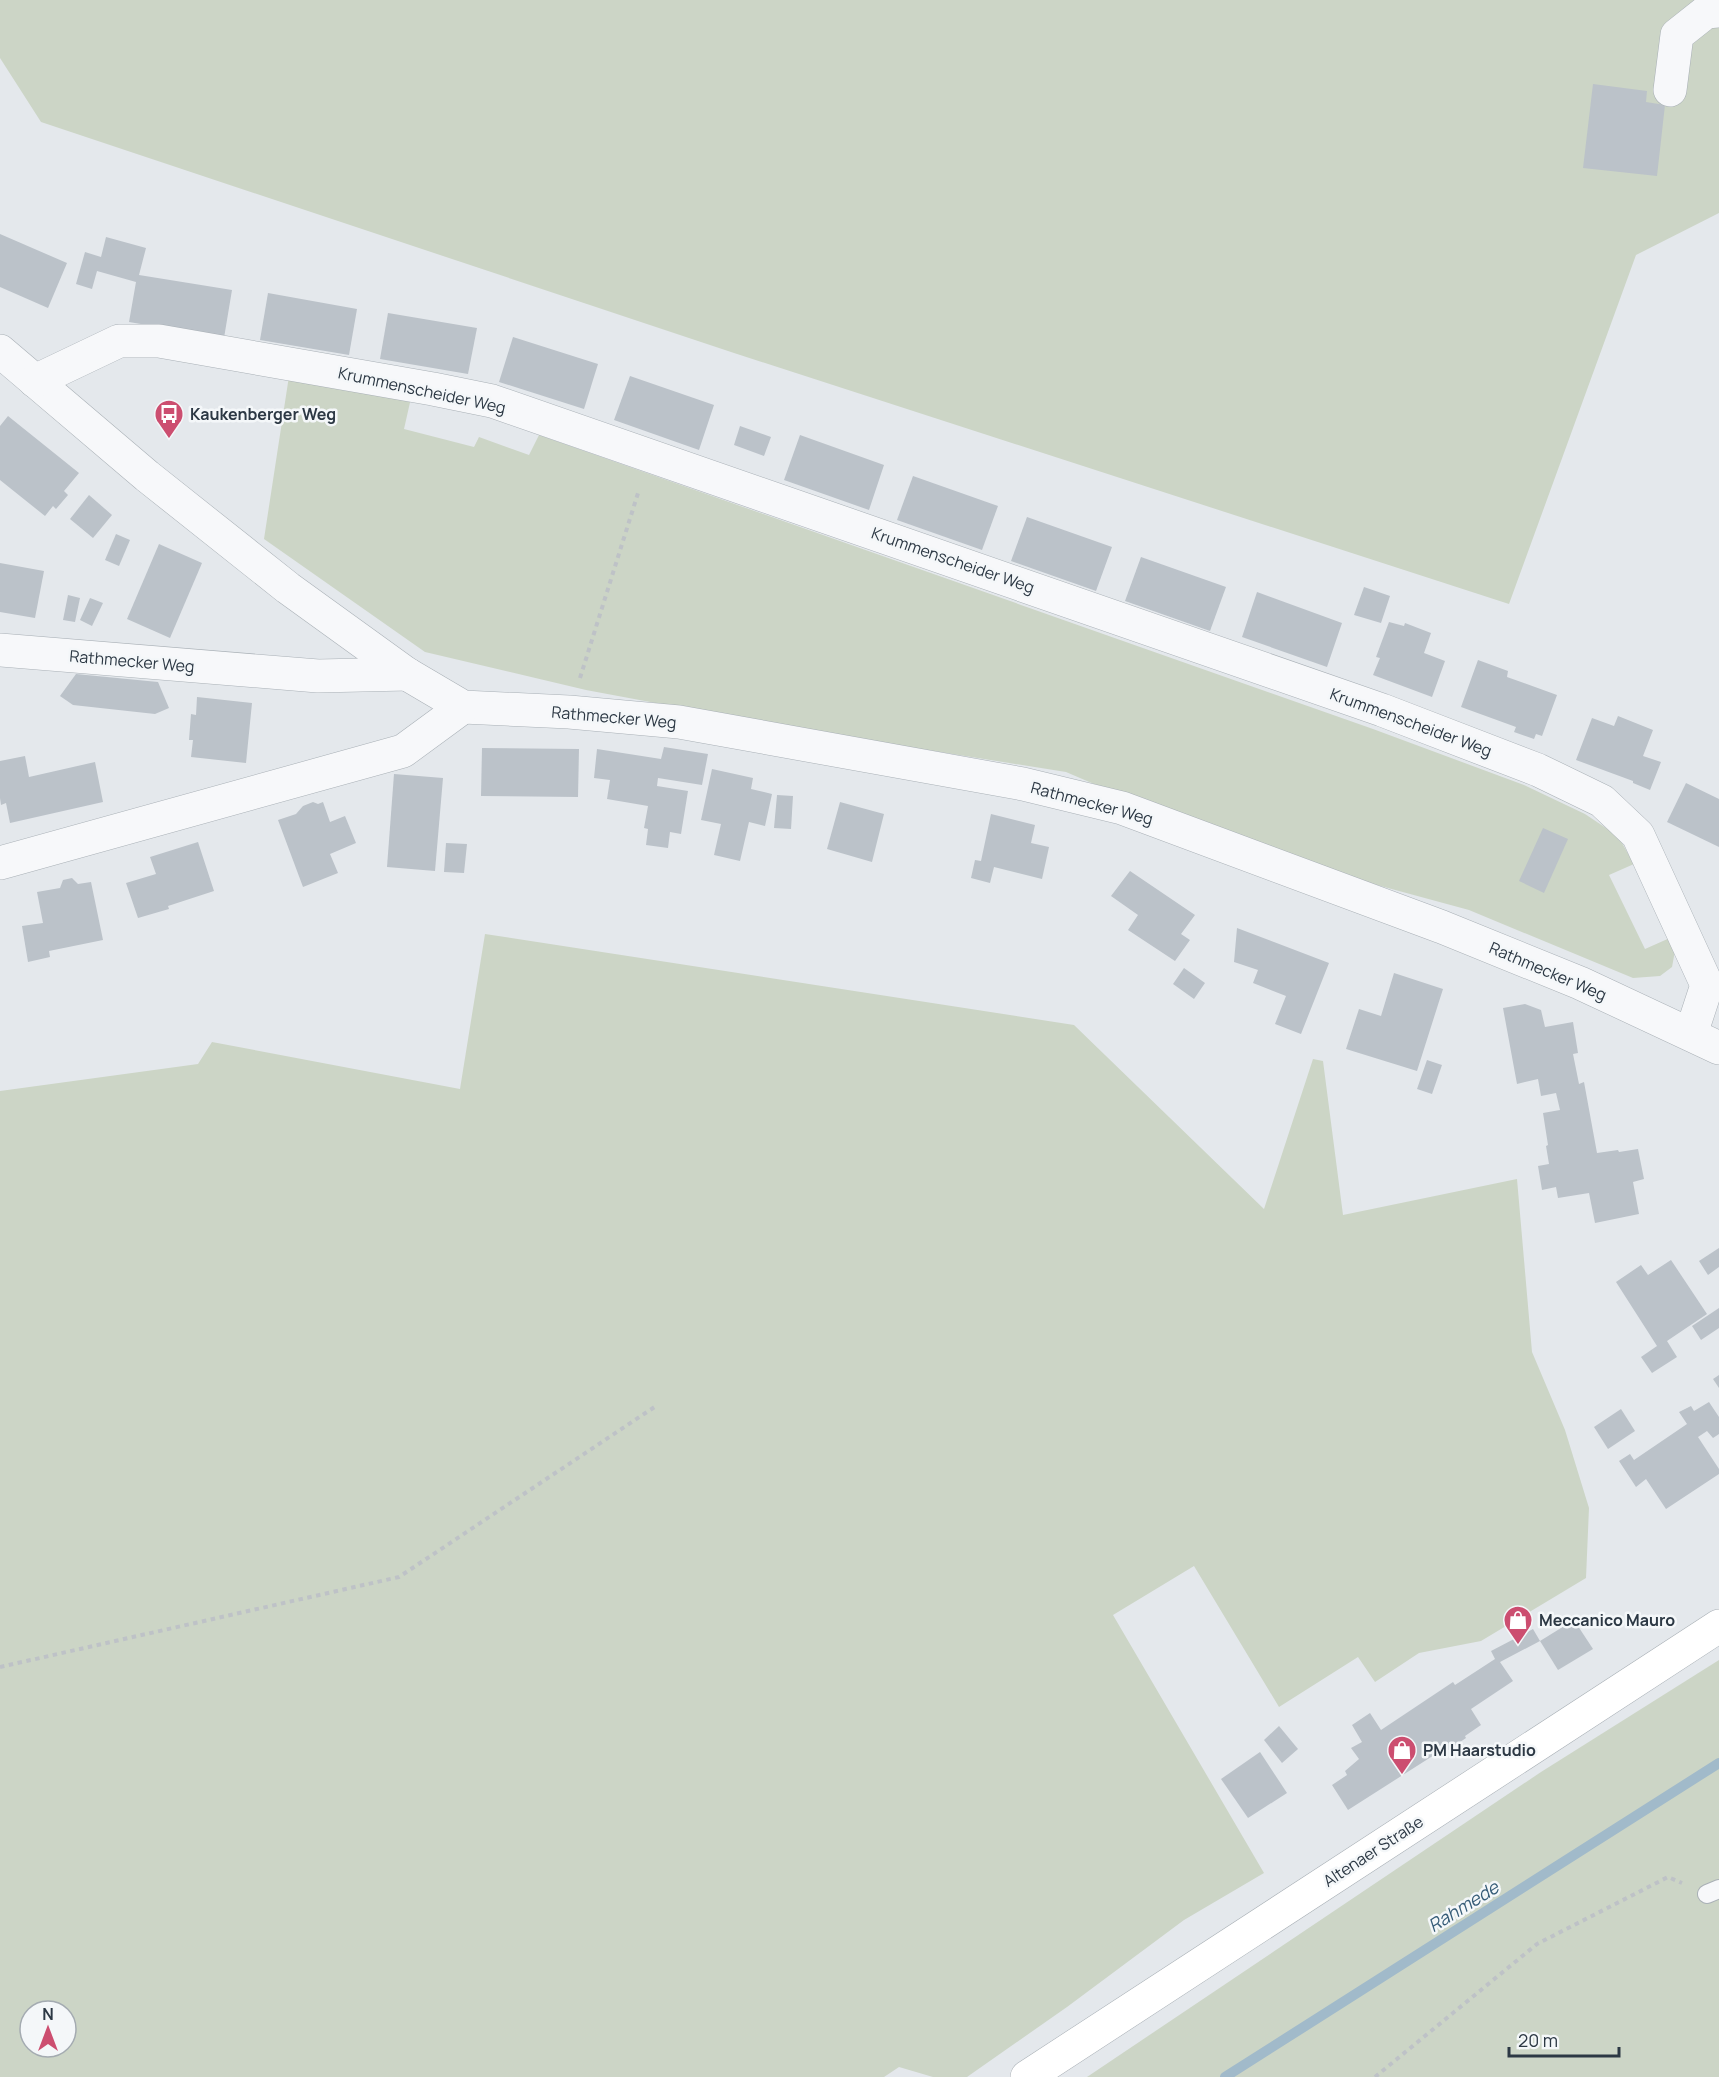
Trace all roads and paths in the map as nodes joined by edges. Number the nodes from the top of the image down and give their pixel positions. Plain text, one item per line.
1 (1719, 11) edge
2 (1670, 90) dead end
3 (0, 351) edge
4 (35, 381) junction
5 (650, 455) junction
6 (0, 650) edge
7 (407, 674) junction
8 (463, 707) junction
9 (569, 712) junction
10 (0, 863) edge
11 (1705, 1041) edge
12 (656, 1406) dead end
13 (1719, 1626) edge
14 (0, 1667) edge
15 (1713, 1892) edge
16 (1027, 2077) edge
17 (1376, 2077) edge

1 - 2 street
3 - 4 street
4 - 5 street, Krummenscheider Weg
4 - 7 street
5 - 9 path
5 - 11 street, Krummenscheider Weg
6 - 7 street, Rathmecker Weg
7 - 8 street
8 - 9 street, Rathmecker Weg
8 - 10 street
9 - 11 street, Rathmecker Weg
12 - 14 path
13 - 16 main road, Altenaer Straße
15 - 17 path

